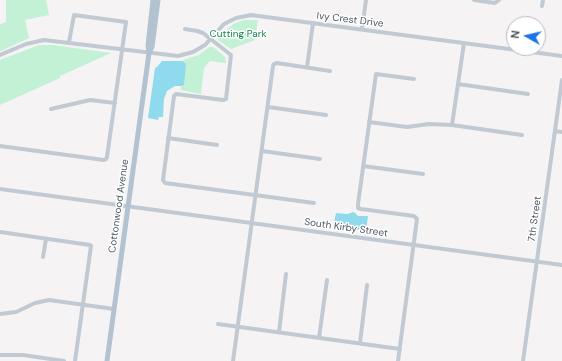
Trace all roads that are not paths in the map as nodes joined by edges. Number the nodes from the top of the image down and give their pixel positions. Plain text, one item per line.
1 (153, 0) edge
2 (158, 0) edge
3 (366, 0) edge
4 (474, 0) edge
5 (543, 0) edge
6 (498, 1) edge
7 (542, 6) dead end
8 (312, 23) junction
9 (185, 29) dead end
10 (362, 29) junction
11 (211, 39) junction
12 (69, 42) junction
13 (464, 43) junction
14 (122, 49) junction
15 (150, 53) junction
16 (0, 55) edge
17 (562, 56) edge
18 (307, 67) junction
19 (330, 71) dead end
20 (414, 79) dead end
21 (562, 80) edge
22 (458, 84) junction
23 (528, 94) dead end
24 (114, 103) junction
25 (268, 107) junction
26 (51, 109) dead end
27 (326, 115) dead end
28 (369, 122) junction
29 (452, 125) junction
30 (555, 131) junction
31 (562, 132) edge
32 (522, 135) dead end
33 (168, 138) junction
34 (217, 145) dead end
35 (0, 146) edge
36 (262, 151) junction
37 (320, 159) dead end
38 (363, 166) junction
39 (423, 174) dead end
40 (0, 189) edge
41 (256, 196) junction
42 (314, 203) dead end
43 (128, 206) junction
44 (252, 223) junction
45 (0, 232) edge
46 (46, 238) junction
47 (414, 245) junction
48 (43, 257) dead end
49 (538, 262) junction
50 (562, 265) edge
51 (286, 274) dead end
52 (327, 280) dead end
53 (367, 285) dead end
54 (83, 305) junction
55 (114, 309) junction
56 (0, 314) edge
57 (218, 324) dead end
58 (238, 327) junction
59 (279, 332) junction
60 (319, 338) junction
61 (360, 343) junction
62 (400, 349) junction
63 (0, 355) edge
64 (64, 361) edge
65 (75, 361) edge
66 (107, 361) edge
67 (233, 361) edge
68 (398, 361) edge
69 (523, 361) edge

1 - 15 main road, Cottonwood Avenue
2 - 15 main road, Cottonwood Avenue
3 - 10 street
4 - 6 street
5 - 7 street
8 - 10 street, Ivy Crest Drive
8 - 11 street, Ivy Crest Drive
8 - 18 street
9 - 11 street
10 - 13 street, Ivy Crest Drive
11 - 15 street, Ivy Crest Drive
11 - 33 street
12 - 14 street, Ivy Crest Drive
12 - 14 street
12 - 16 street, Ivy Crest Drive
13 - 17 street, Ivy Crest Drive
13 - 22 street
14 - 15 street, Ivy Crest Drive
14 - 24 street
15 - 43 main road, Cottonwood Avenue
18 - 19 street
18 - 25 street
20 - 28 street
21 - 30 street, 7th Street
22 - 23 street
22 - 29 street
24 - 26 street
24 - 35 street
25 - 27 street
25 - 36 street
28 - 29 street
28 - 38 street
29 - 32 street
30 - 31 street
30 - 49 street, 7th Street
33 - 34 street
33 - 41 street
36 - 37 street
36 - 41 street
38 - 39 street
38 - 47 street
40 - 43 street, South Kirby Street
41 - 42 street
41 - 44 street
43 - 44 street, South Kirby Street
43 - 55 main road, Cottonwood Avenue
44 - 47 street, South Kirby Street
44 - 58 street
45 - 46 street
46 - 48 street
46 - 54 street
47 - 49 street, South Kirby Street
47 - 62 street
49 - 50 street, South Kirby Street
49 - 69 street, 7th Street
51 - 59 street
52 - 60 street
53 - 61 street
54 - 55 street
54 - 56 street
54 - 65 street
55 - 66 main road, Cottonwood Avenue
57 - 58 street
58 - 59 street
58 - 67 street
59 - 60 street
60 - 61 street
61 - 62 street
62 - 68 street
63 - 64 street

